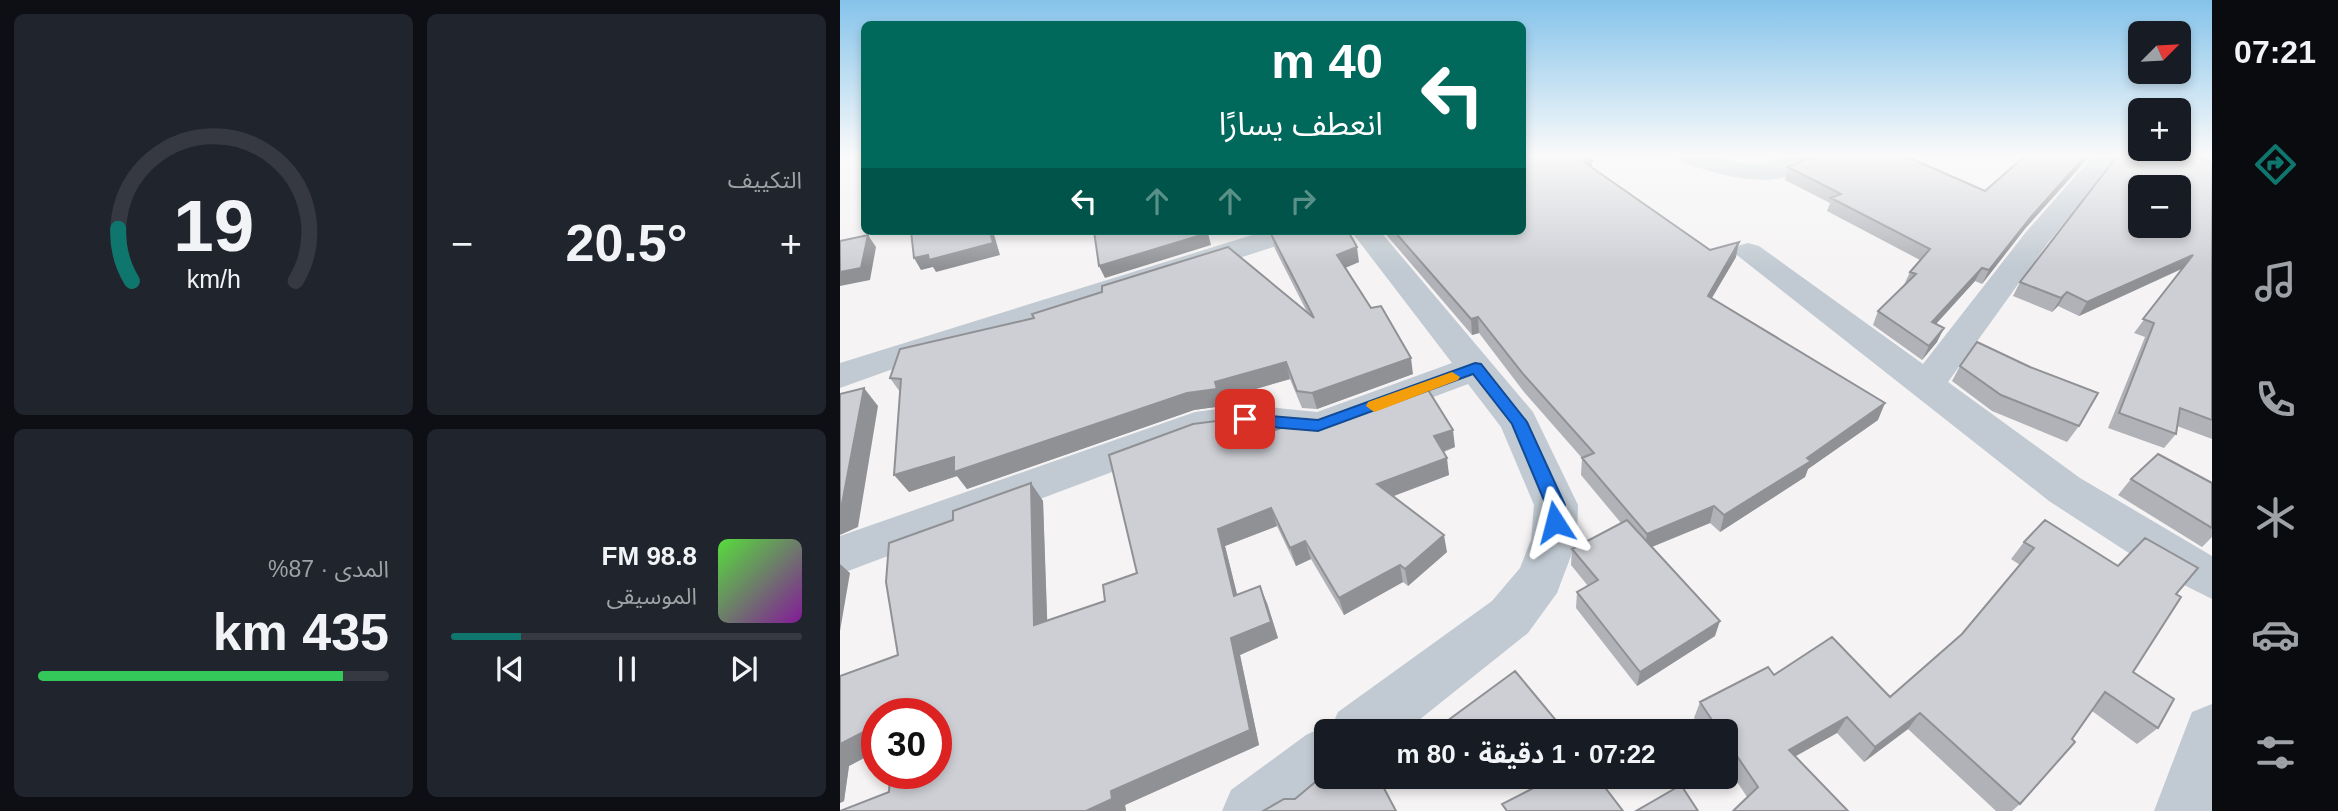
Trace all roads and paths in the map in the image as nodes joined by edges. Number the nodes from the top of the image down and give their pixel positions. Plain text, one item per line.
1 (2075, 193) edge
2 (1282, 235) edge
3 (1368, 235) edge
4 (1748, 252) dead end
5 (1475, 368) junction
6 (840, 376) edge
7 (1927, 385) junction
8 (840, 555) edge
9 (2212, 579) edge
10 (1375, 719) edge
11 (2212, 732) edge
12 (1314, 764) edge
13 (1252, 811) edge
14 (2184, 811) edge

1 - 7 street
2 - 6 street
3 - 5 street
4 - 7 street
5 - 8 street
5 - 10 street
7 - 9 street
11 - 14 street
12 - 13 street

